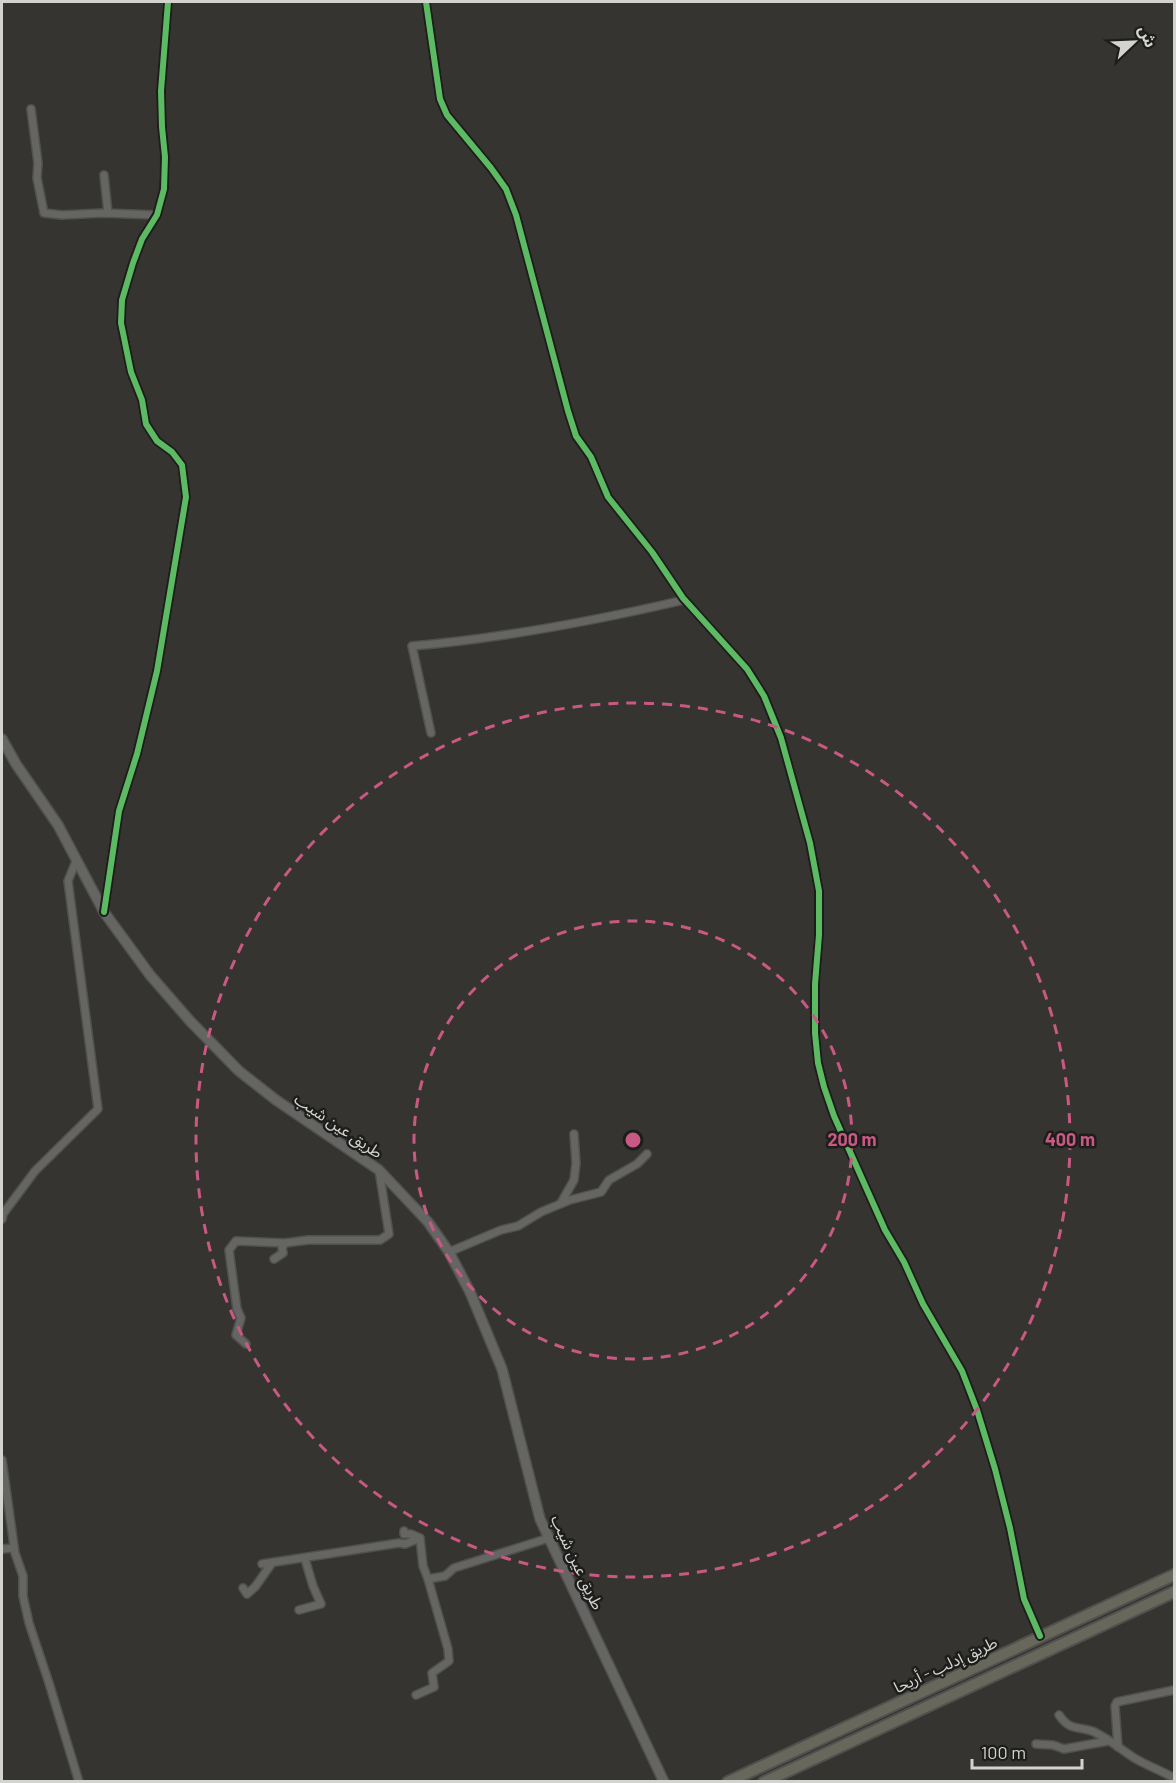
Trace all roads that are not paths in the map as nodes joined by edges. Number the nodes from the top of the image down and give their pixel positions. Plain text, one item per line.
1 (168, 2) edge
2 (426, 2) edge
3 (32, 109) dead end
4 (104, 175) dead end
5 (108, 213) junction
6 (157, 215) junction
7 (684, 600) junction
8 (431, 733) dead end
9 (2, 739) edge
10 (76, 861) junction
11 (104, 912) junction
12 (574, 1134) dead end
13 (647, 1154) dead end
14 (379, 1170) junction
15 (560, 1204) junction
16 (2, 1219) edge
17 (285, 1242) junction
18 (449, 1252) junction
19 (274, 1259) dead end
20 (246, 1344) dead end
21 (2, 1460) edge
22 (404, 1531) dead end
23 (420, 1538) junction
24 (549, 1538) junction
25 (14, 1548) junction
26 (2, 1549) edge
27 (305, 1559) junction
28 (272, 1563) junction
29 (262, 1564) dead end
30 (1174, 1575) edge
31 (428, 1579) junction
32 (243, 1588) dead end
33 (1174, 1592) edge
34 (299, 1610) dead end
35 (1040, 1636) junction
36 (1174, 1690) edge
37 (416, 1695) dead end
38 (1059, 1715) dead end
39 (1108, 1741) junction
40 (1036, 1744) dead end
41 (1118, 1747) junction
42 (1174, 1778) edge
43 (79, 1782) edge
44 (664, 1782) edge
45 (728, 1782) edge
46 (764, 1782) edge

1 - 6 street
2 - 7 street
3 - 5 street
4 - 5 street
5 - 6 street
6 - 11 street
7 - 8 street
7 - 35 street
9 - 10 main road, طريق عين شيب
10 - 11 main road, طريق عين شيب
10 - 16 street
11 - 14 main road, طريق عين شيب
12 - 15 street
13 - 15 street
14 - 17 street
14 - 18 main road, طريق عين شيب
15 - 18 street
17 - 19 street
17 - 20 street
18 - 24 main road, طريق عين شيب
21 - 25 street
22 - 23 street
23 - 27 street
23 - 31 street
24 - 31 street
24 - 44 main road, طريق عين شيب
25 - 26 street
25 - 43 street
27 - 28 street
27 - 34 street
28 - 29 street
28 - 32 street
30 - 35 main road, طريق إدلب - أريحا
31 - 37 street
33 - 46 main road, طريق إدلب - أريحا
35 - 45 main road, طريق إدلب - أريحا
36 - 41 street
38 - 39 street
39 - 40 street
39 - 41 street
41 - 42 street

